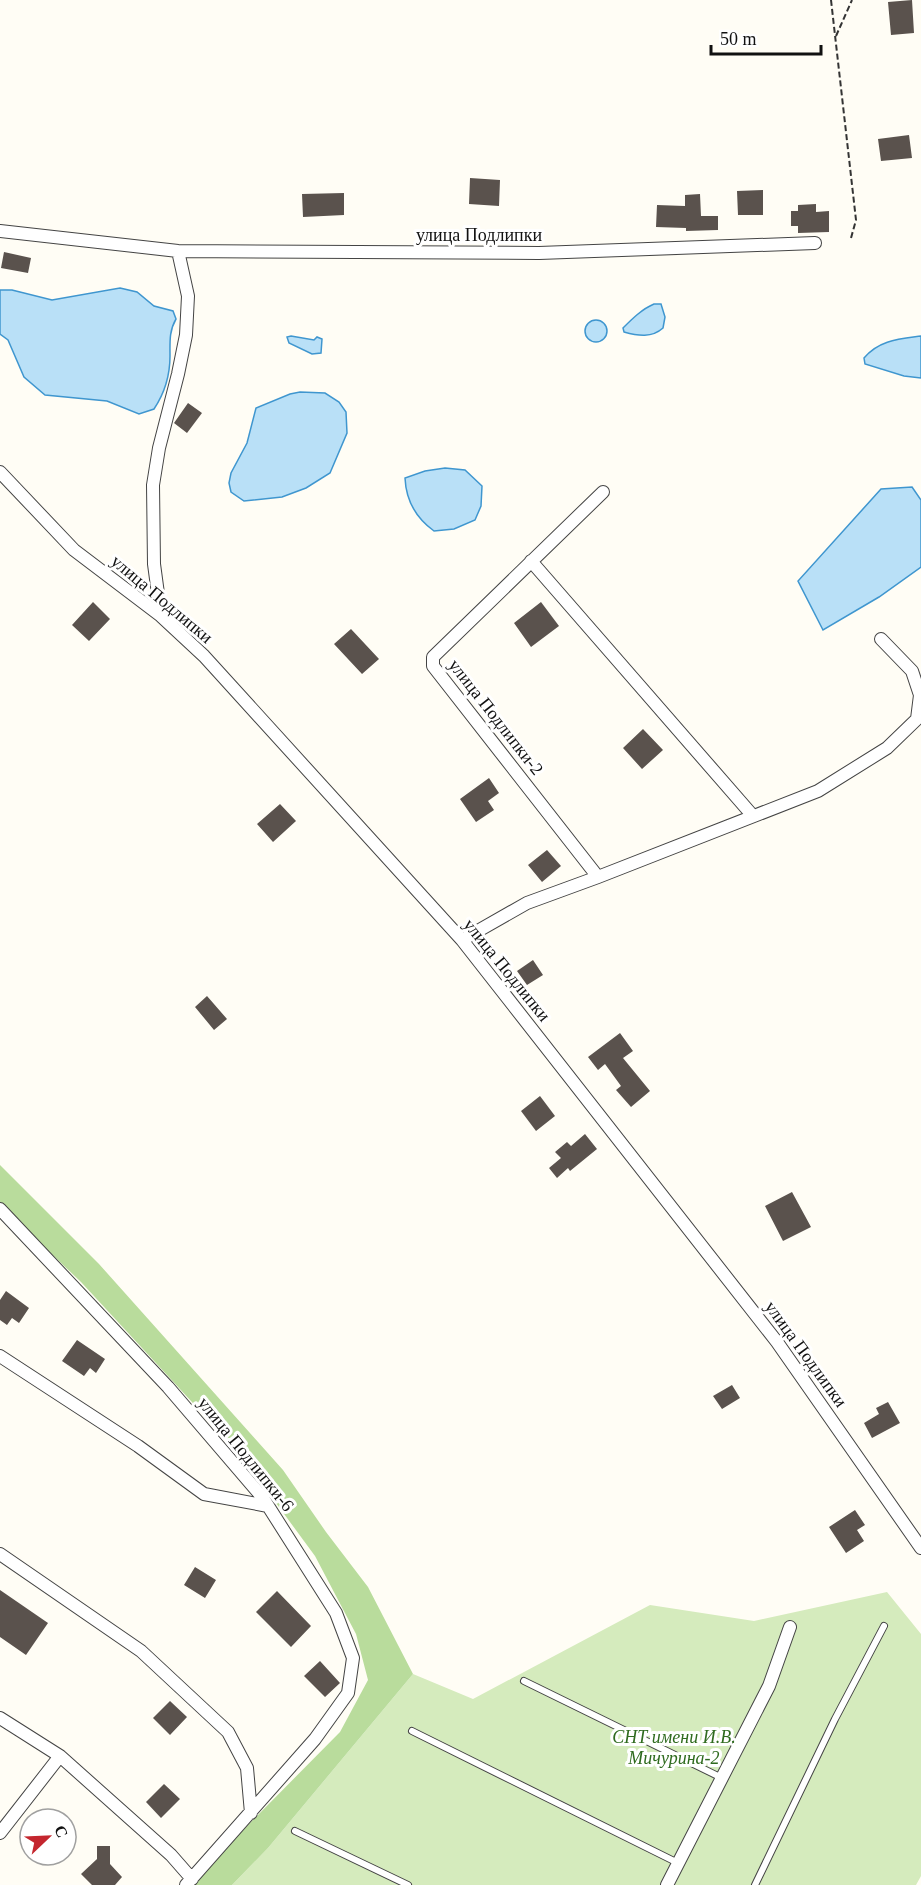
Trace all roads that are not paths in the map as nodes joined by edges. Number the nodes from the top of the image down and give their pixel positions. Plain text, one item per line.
1 (0, 231) edge
2 (815, 243) dead end
3 (178, 251) junction
4 (0, 472) edge
5 (603, 492) dead end
6 (531, 561) junction
7 (161, 616) junction
8 (881, 639) dead end
9 (917, 669) edge
10 (919, 719) edge
11 (753, 816) junction
12 (598, 877) junction
13 (462, 940) junction
14 (0, 1209) edge
15 (0, 1356) edge
16 (268, 1506) junction
17 (921, 1548) edge
18 (0, 1554) edge
19 (884, 1626) dead end
20 (790, 1627) dead end
21 (525, 1681) dead end
22 (0, 1718) edge
23 (412, 1731) dead end
24 (60, 1756) junction
25 (722, 1778) junction
26 (251, 1812) junction
27 (295, 1831) dead end
28 (0, 1833) edge
29 (678, 1863) junction
30 (189, 1882) edge
31 (408, 1885) edge
32 (667, 1885) edge
33 (755, 1885) edge

1 - 3 street, улица Подлипки
2 - 3 street, улица Подлипки
3 - 7 street
4 - 7 street, улица Подлипки
5 - 6 street, улица Подлипки-2
6 - 11 street
6 - 12 street, улица Подлипки-2
7 - 13 street, улица Подлипки
8 - 9 street
9 - 10 street
10 - 11 street
11 - 12 street
12 - 13 street
13 - 17 street, улица Подлипки
14 - 16 street, улица Подлипки-6
15 - 16 street
16 - 26 street, улица Подлипки-6
18 - 26 street
19 - 33 lane
20 - 25 street
21 - 25 lane
22 - 24 street, улица Подлипки-6
23 - 29 lane
24 - 28 street
24 - 30 street, улица Подлипки-6
25 - 29 street
26 - 30 street, улица Подлипки-6
27 - 31 lane
29 - 32 street

